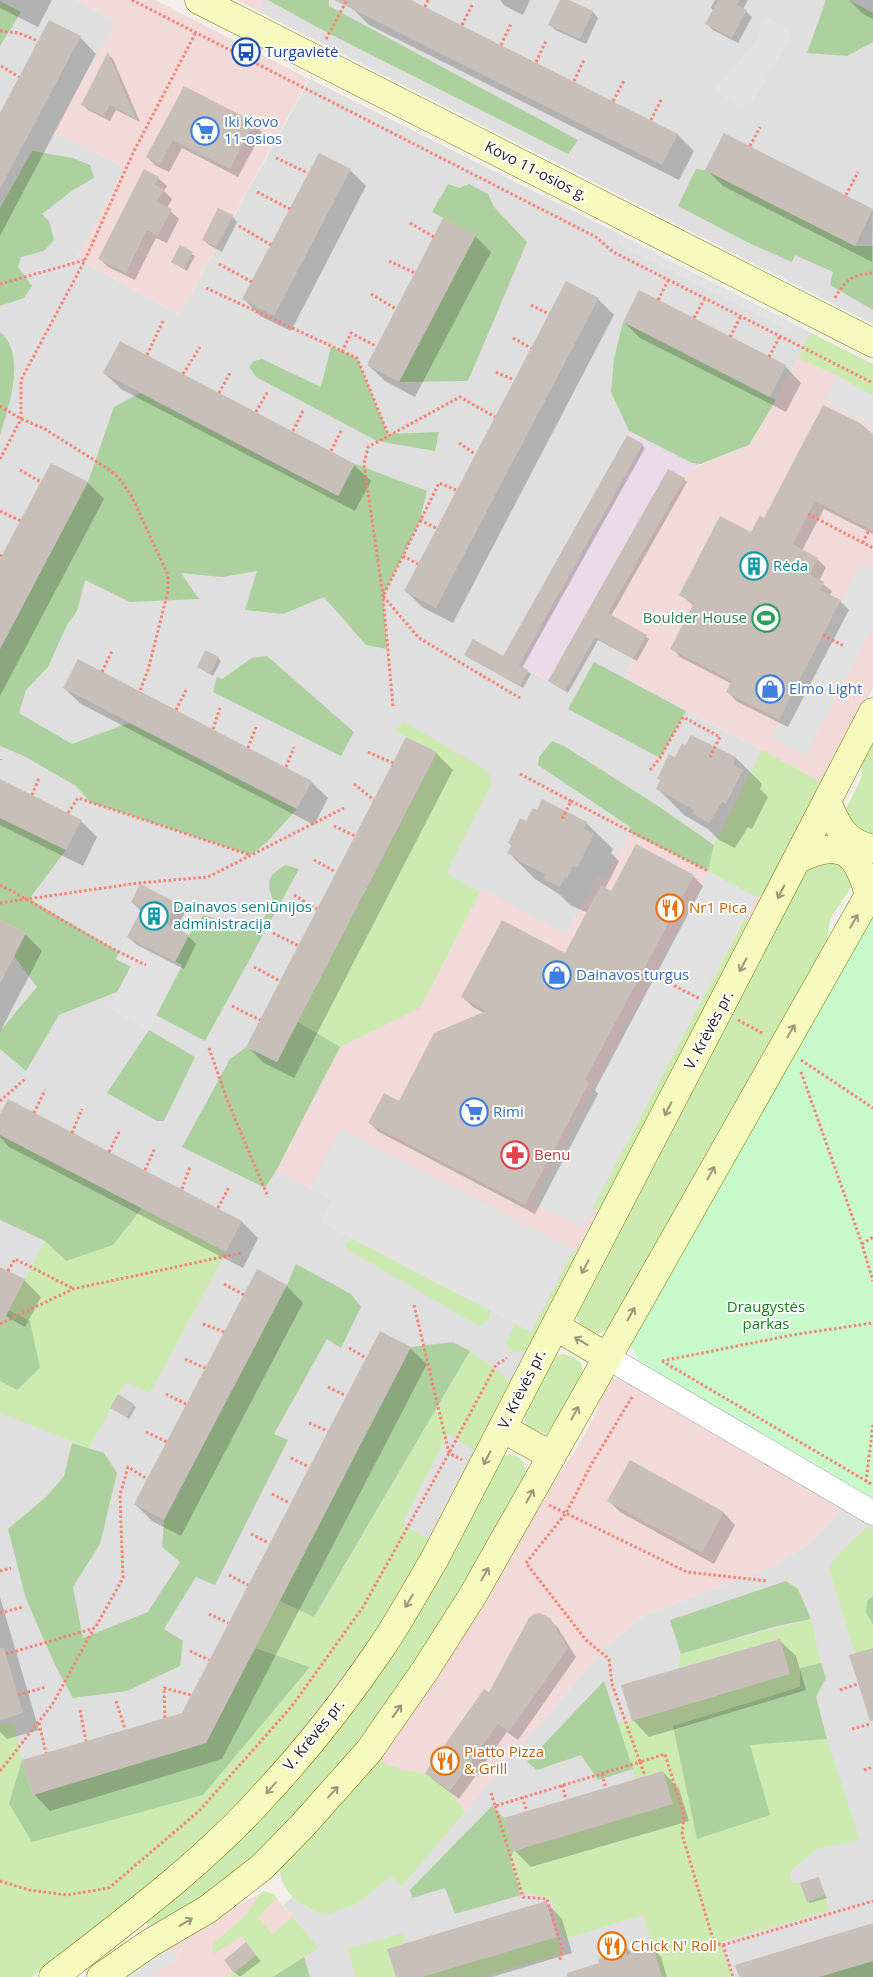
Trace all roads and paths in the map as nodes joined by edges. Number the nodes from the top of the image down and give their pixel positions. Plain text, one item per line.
1 (132, 0) edge
2 (199, 0) edge
3 (347, 0) edge
4 (428, 0) edge
5 (472, 5) dead end
6 (425, 7) dead end
7 (511, 24) dead end
8 (462, 26) dead end
9 (0, 31) edge
10 (196, 32) junction
11 (546, 41) dead end
12 (38, 42) dead end
13 (501, 45) dead end
14 (315, 59) junction
15 (584, 60) dead end
16 (536, 62) dead end
17 (2, 66) dead end
18 (19, 77) dead end
19 (624, 79) dead end
20 (574, 81) dead end
21 (662, 98) dead end
22 (614, 101) dead end
23 (651, 120) dead end
24 (760, 127) dead end
25 (750, 146) dead end
26 (276, 158) dead end
27 (858, 172) dead end
28 (308, 173) dead end
29 (257, 192) dead end
30 (846, 195) dead end
31 (290, 209) dead end
32 (410, 223) dead end
33 (239, 226) dead end
34 (434, 237) dead end
35 (271, 245) dead end
36 (85, 260) junction
37 (389, 261) dead end
38 (219, 264) dead end
39 (415, 273) dead end
40 (873, 273) edge
41 (669, 280) junction
42 (252, 282) dead end
43 (0, 284) edge
44 (206, 288) dead end
45 (371, 294) dead end
46 (705, 298) junction
47 (658, 300) dead end
48 (531, 305) dead end
49 (396, 309) dead end
50 (549, 314) dead end
51 (741, 316) junction
52 (694, 318) dead end
53 (824, 318) junction
54 (163, 321) dead end
55 (780, 336) junction
56 (730, 337) dead end
57 (514, 338) dead end
58 (873, 343) edge
59 (376, 346) dead end
60 (200, 347) dead end
61 (531, 348) dead end
62 (342, 352) junction
63 (146, 355) dead end
64 (769, 357) dead end
65 (231, 371) dead end
66 (496, 372) dead end
67 (183, 374) dead end
68 (514, 380) dead end
69 (873, 383) edge
70 (268, 391) dead end
71 (219, 393) dead end
72 (0, 406) edge
73 (303, 411) dead end
74 (256, 412) dead end
75 (494, 417) dead end
76 (21, 419) junction
77 (293, 431) dead end
78 (341, 432) dead end
79 (388, 434) junction
80 (459, 443) dead end
81 (331, 451) dead end
82 (476, 454) dead end
83 (0, 459) edge
84 (20, 470) dead end
85 (41, 482) dead end
86 (456, 490) dead end
87 (0, 511) edge
88 (808, 514) dead end
89 (21, 520) dead end
90 (420, 520) junction
91 (436, 528) dead end
92 (869, 530) dead end
93 (863, 542) junction
94 (873, 548) edge
95 (403, 556) junction
96 (418, 564) dead end
97 (383, 596) junction
98 (823, 635) dead end
99 (844, 646) dead end
100 (112, 651) dead end
101 (102, 672) dead end
102 (186, 690) dead end
103 (140, 692) dead end
104 (520, 698) dead end
105 (393, 706) dead end
106 (220, 708) dead end
107 (176, 710) dead end
108 (873, 712) edge
109 (256, 727) dead end
110 (213, 729) dead end
111 (294, 747) dead end
112 (248, 748) dead end
113 (368, 752) dead end
114 (710, 757) dead end
115 (393, 763) dead end
116 (286, 767) dead end
117 (650, 770) dead end
118 (520, 774) dead end
119 (39, 778) dead end
120 (354, 784) dead end
121 (32, 795) dead end
122 (374, 800) dead end
123 (571, 801) junction
124 (827, 802) junction
125 (344, 808) dead end
126 (68, 813) dead end
127 (561, 821) dead end
128 (334, 826) dead end
129 (355, 836) dead end
130 (873, 850) edge
131 (250, 855) junction
132 (798, 859) junction
133 (314, 860) dead end
134 (708, 870) dead end
135 (336, 872) dead end
136 (0, 885) edge
137 (871, 892) edge
138 (294, 895) dead end
139 (28, 899) junction
140 (0, 903) edge
141 (318, 909) dead end
142 (273, 933) dead end
143 (298, 946) dead end
144 (146, 964) dead end
145 (254, 967) dead end
146 (280, 981) dead end
147 (232, 1006) dead end
148 (260, 1020) dead end
149 (209, 1048) dead end
150 (806, 1064) dead end
151 (801, 1072) dead end
152 (25, 1079) dead end
153 (45, 1090) dead end
154 (0, 1101) edge
155 (873, 1108) edge
156 (82, 1110) dead end
157 (34, 1113) dead end
158 (120, 1130) dead end
159 (72, 1132) dead end
160 (155, 1148) dead end
161 (109, 1152) dead end
162 (190, 1167) dead end
163 (145, 1170) dead end
164 (229, 1186) dead end
165 (182, 1190) dead end
166 (268, 1197) dead end
167 (218, 1208) dead end
168 (873, 1237) edge
169 (862, 1244) junction
170 (241, 1253) dead end
171 (8, 1270) dead end
172 (873, 1281) edge
173 (224, 1284) dead end
174 (73, 1289) junction
175 (244, 1294) dead end
176 (414, 1305) dead end
177 (873, 1323) edge
178 (0, 1324) edge
179 (203, 1324) dead end
180 (555, 1326) junction
181 (224, 1332) dead end
182 (349, 1348) dead end
183 (607, 1357) junction
184 (185, 1358) dead end
185 (366, 1358) dead end
186 (507, 1358) dead end
187 (205, 1368) dead end
188 (328, 1387) dead end
189 (166, 1394) dead end
190 (346, 1396) dead end
191 (632, 1397) dead end
192 (186, 1404) dead end
193 (309, 1423) dead end
194 (873, 1424) edge
195 (502, 1428) junction
196 (328, 1431) dead end
197 (146, 1432) dead end
198 (167, 1442) dead end
199 (449, 1453) junction
200 (552, 1456) junction
201 (291, 1458) dead end
202 (309, 1467) dead end
203 (147, 1478) dead end
204 (866, 1482) junction
205 (873, 1485) edge
206 (272, 1494) dead end
207 (290, 1504) dead end
208 (566, 1513) junction
209 (873, 1513) edge
210 (251, 1534) dead end
211 (269, 1543) dead end
212 (11, 1568) dead end
213 (0, 1571) edge
214 (229, 1576) dead end
215 (768, 1581) dead end
216 (248, 1586) dead end
217 (23, 1607) dead end
218 (0, 1614) edge
219 (209, 1614) dead end
220 (228, 1623) dead end
221 (95, 1628) junction
222 (190, 1651) dead end
223 (6, 1654) dead end
224 (209, 1660) dead end
225 (858, 1684) dead end
226 (46, 1687) dead end
227 (840, 1690) dead end
228 (18, 1695) dead end
229 (190, 1695) dead end
230 (116, 1701) dead end
231 (80, 1710) dead end
232 (165, 1718) dead end
233 (39, 1722) junction
234 (870, 1724) dead end
235 (852, 1729) dead end
236 (125, 1730) dead end
237 (86, 1741) dead end
238 (46, 1753) dead end
239 (640, 1762) junction
240 (873, 1767) edge
241 (864, 1770) dead end
242 (0, 1771) edge
243 (602, 1774) junction
244 (645, 1776) dead end
245 (562, 1785) junction
246 (606, 1788) dead end
247 (491, 1793) dead end
248 (522, 1797) junction
249 (566, 1800) dead end
250 (494, 1806) junction
251 (527, 1811) dead end
252 (0, 1880) edge
253 (873, 1901) edge
254 (131, 1916) junction
255 (150, 1943) junction
256 (723, 1945) junction
257 (560, 1960) dead end
258 (53, 1977) edge
259 (101, 1977) edge
260 (733, 1977) edge

1 - 10 path
2 - 14 main road, Kovo 11-osios g.
3 - 14 path
4 - 6 path
5 - 8 path
7 - 13 path
9 - 12 path
10 - 36 path
10 - 41 path
11 - 16 path
14 - 53 main road, Kovo 11-osios g.
15 - 20 path
17 - 18 path
19 - 22 path
21 - 23 path
24 - 25 path
26 - 28 path
27 - 30 path
29 - 31 path
32 - 34 path
33 - 35 path
36 - 43 path
36 - 76 path
37 - 39 path
38 - 42 path
40 - 53 path
41 - 46 path
41 - 47 path
44 - 62 path
45 - 49 path
46 - 51 path
46 - 52 path
48 - 50 path
51 - 55 path
51 - 56 path
53 - 58 main road, Kovo 11-osios g.
54 - 63 path
55 - 64 path
55 - 69 path
57 - 61 path
59 - 62 path
60 - 67 path
62 - 79 path
65 - 71 path
66 - 68 path
70 - 74 path
72 - 76 path
73 - 77 path
75 - 79 path
76 - 83 path
76 - 103 path
78 - 81 path
79 - 97 path
80 - 82 path
84 - 85 path
86 - 90 path
87 - 89 path
88 - 93 path
90 - 91 path
90 - 95 path
92 - 93 path
93 - 94 path
95 - 96 path
95 - 97 path
97 - 104 path
97 - 105 path
98 - 99 path
100 - 101 path
102 - 107 path
106 - 110 path
108 - 124 main road, V. Krėvės pr.
109 - 112 path
111 - 116 path
113 - 115 path
114 - 117 path
118 - 123 path
119 - 121 path
120 - 122 path
123 - 127 path
123 - 134 path
124 - 130 main road
124 - 132 main road, V. Krėvės pr.
125 - 131 path
126 - 131 path
128 - 129 path
131 - 139 path
132 - 137 main road
132 -> 180 main road, V. Krėvės pr.
133 - 135 path
136 - 139 path
183 -> 137 main road
138 - 141 path
139 - 140 path
139 - 144 path
142 - 143 path
145 - 146 path
147 - 148 path
149 - 166 path
150 - 155 path
151 - 169 path
152 - 154 path
153 - 157 path
156 - 159 path
158 - 161 path
160 - 163 path
162 - 165 path
164 - 167 path
168 - 169 path
169 - 172 path
170 - 174 path
171 - 174 path
173 - 175 path
174 - 178 path
176 - 199 path
177 - 204 path
179 - 181 path
183 -> 180 main road
180 - 195 main road, V. Krėvės pr.
182 - 185 path
200 -> 183 main road
183 - 209 street
184 - 187 path
186 - 199 path
188 - 190 path
189 - 192 path
191 - 208 path
193 - 196 path
194 - 204 path
195 - 200 main road
195 -> 254 main road, V. Krėvės pr.
197 - 198 path
199 - 252 path
255 -> 200 main road
201 - 202 path
203 - 221 path
204 - 205 path
206 - 207 path
208 - 215 path
208 - 239 path
210 - 211 path
212 - 213 path
214 - 216 path
217 - 218 path
219 - 220 path
221 - 223 path
221 - 233 path
222 - 224 path
225 - 227 path
226 - 228 path
229 - 232 path
230 - 236 path
231 - 237 path
233 - 238 path
233 - 242 path
234 - 235 path
239 - 243 path
239 - 244 path
239 - 256 path
240 - 241 path
243 - 245 path
243 - 246 path
245 - 248 path
245 - 249 path
247 - 250 path
248 - 250 path
248 - 251 path
250 - 257 path
253 - 256 path
254 - 255 main road
254 - 258 main road, V. Krėvės pr.
255 - 259 main road
256 - 260 path

